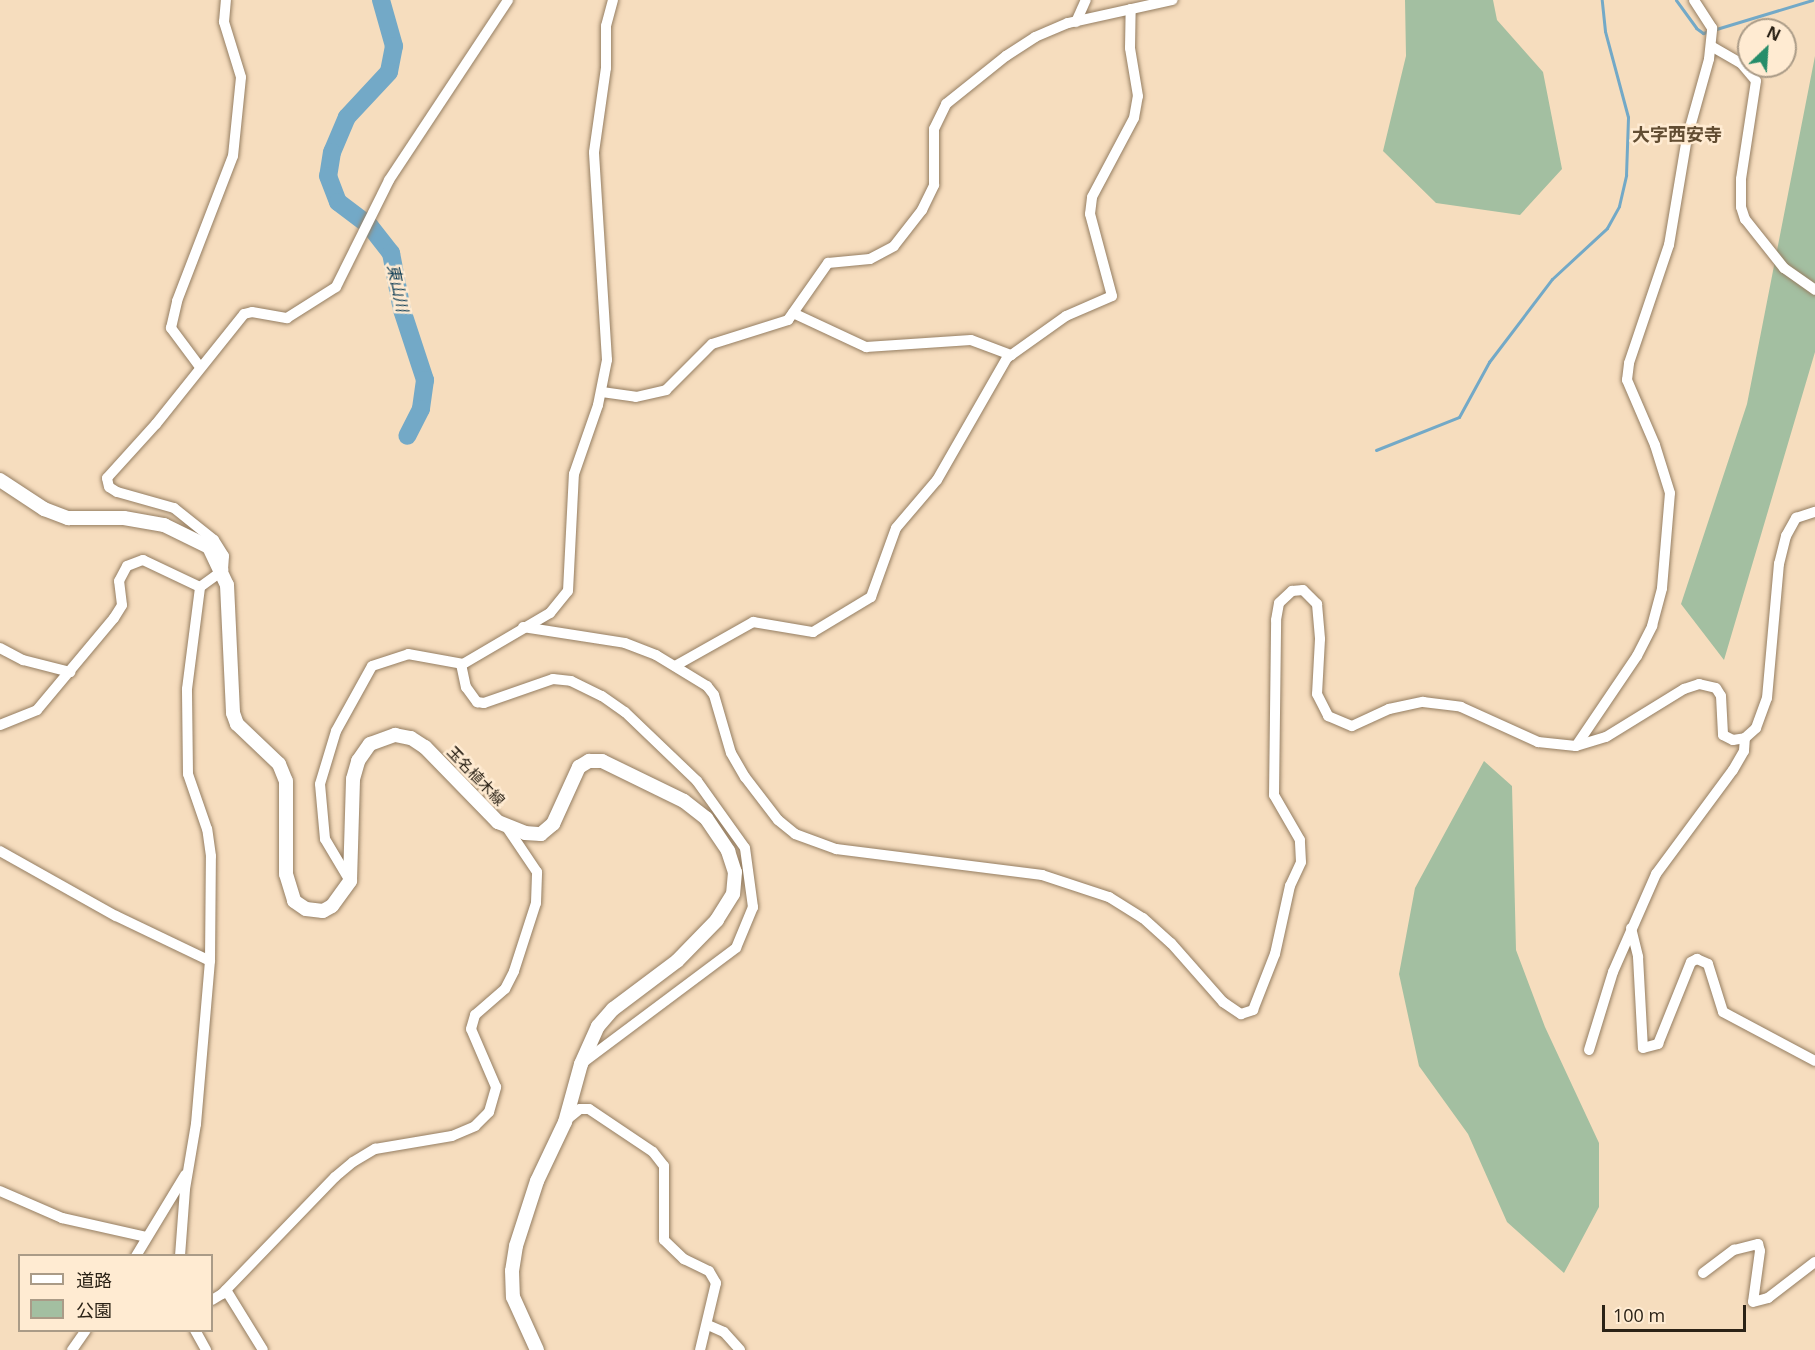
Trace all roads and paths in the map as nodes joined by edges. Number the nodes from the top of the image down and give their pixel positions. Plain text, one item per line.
1 (226, 0) edge
2 (508, 0) edge
3 (613, 0) edge
4 (1086, 0) edge
5 (1173, 0) edge
6 (1694, 0) edge
7 (1131, 9) junction
8 (1076, 22) junction
9 (1711, 46) junction
10 (1815, 290) edge
11 (793, 313) junction
12 (1011, 355) junction
13 (200, 367) junction
14 (602, 392) junction
15 (0, 480) edge
16 (1815, 512) edge
17 (223, 570) junction
18 (200, 587) junction
19 (523, 627) junction
20 (0, 648) edge
21 (461, 664) junction
22 (675, 666) junction
23 (70, 672) junction
24 (0, 725) edge
25 (1745, 738) junction
26 (1576, 746) junction
27 (498, 822) junction
28 (0, 851) edge
29 (350, 881) junction
30 (1631, 928) junction
31 (210, 961) junction
32 (1589, 1050) dead end
33 (1815, 1061) edge
34 (581, 1064) junction
35 (565, 1122) junction
36 (188, 1169) junction
37 (0, 1191) edge
38 (146, 1237) junction
39 (137, 1254) edge
40 (180, 1254) edge
41 (1815, 1262) edge
42 (1703, 1273) dead end
43 (226, 1290) junction
44 (213, 1299) edge
45 (708, 1325) junction
46 (85, 1332) edge
47 (196, 1332) edge
48 (72, 1350) edge
49 (206, 1350) edge
50 (263, 1350) edge
51 (537, 1350) edge
52 (700, 1350) edge
53 (740, 1350) edge

1 - 13 street
2 - 13 street
3 - 14 street
4 - 8 street
5 - 7 street
6 - 9 street
7 - 8 street
7 - 12 street
8 - 11 street
9 - 10 street
9 - 26 street
11 - 12 street
11 - 14 street
12 - 22 street
13 - 17 street
14 - 19 street
15 - 17 main road
16 - 25 street
17 - 18 street
17 - 29 main road
18 - 23 street
18 - 31 street
19 - 21 street
19 - 22 street
20 - 23 street
21 - 29 street
21 - 34 street
22 - 26 street
23 - 24 street
25 - 26 street
25 - 30 street
27 - 29 main road, 玉名植木線
27 - 34 main road, 玉名植木線
27 - 43 street
28 - 31 street
30 - 32 street
30 - 33 street
31 - 36 street
34 - 35 main road, 玉名植木線
35 - 45 street
35 - 51 main road, 玉名植木線
36 - 38 street
36 - 40 street
37 - 38 street
38 - 39 street
41 - 42 street
43 - 44 street
43 - 50 street
45 - 52 street
45 - 53 street
46 - 48 street
47 - 49 street

